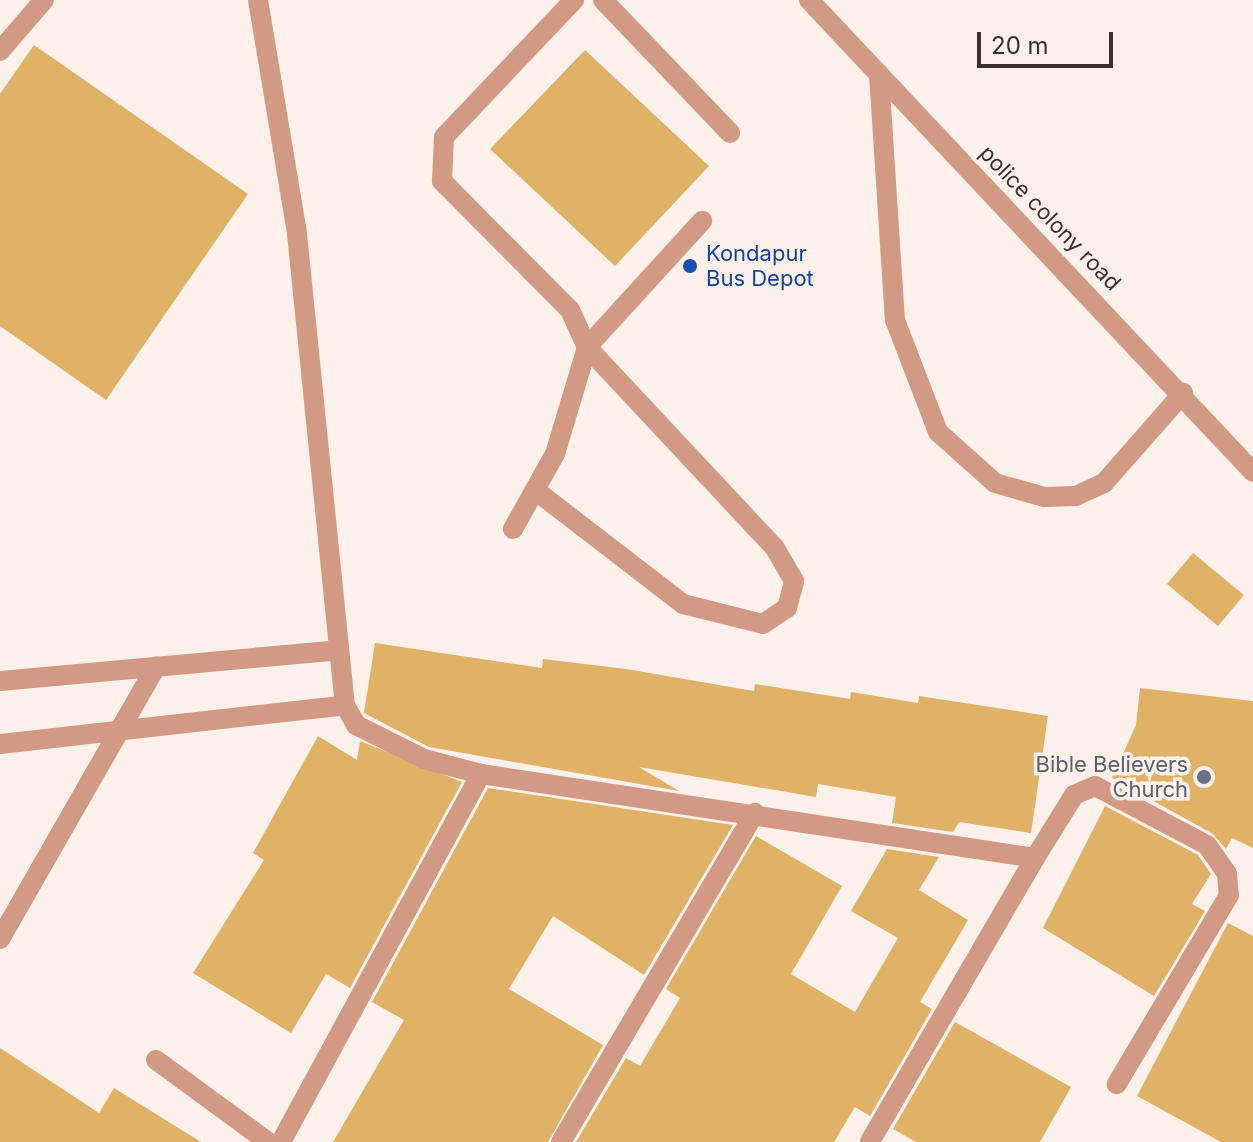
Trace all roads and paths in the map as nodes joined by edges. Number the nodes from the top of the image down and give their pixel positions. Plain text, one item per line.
1 (44, 0) edge
2 (258, 0) edge
3 (574, 0) edge
4 (603, 0) edge
5 (809, 0) edge
6 (0, 51) edge
7 (879, 74) junction
8 (730, 133) dead end
9 (702, 221) dead end
10 (587, 347) junction
11 (1183, 393) junction
12 (1253, 472) edge
13 (535, 490) junction
14 (513, 529) dead end
15 (339, 650) junction
16 (156, 667) junction
17 (0, 681) edge
18 (345, 705) junction
19 (120, 733) junction
20 (0, 744) edge
21 (481, 774) junction
22 (755, 813) junction
23 (1035, 858) junction
24 (0, 939) edge
25 (156, 1060) dead end
26 (1117, 1084) dead end
27 (874, 1141) edge
28 (268, 1142) edge
29 (281, 1142) edge
30 (561, 1142) edge

1 - 6 street
2 - 15 street
3 - 10 street
4 - 8 street
5 - 7 street, police colony road
7 - 11 street, police colony road
7 - 11 street
9 - 10 street
10 - 13 street
10 - 13 street
11 - 12 street, police colony road
13 - 14 street
15 - 16 street
15 - 18 street
16 - 17 street
16 - 19 street
18 - 19 street
18 - 21 street
19 - 20 street
19 - 24 street
21 - 22 street
21 - 29 street
22 - 23 street
22 - 30 street
23 - 26 street
23 - 27 street
25 - 28 street

